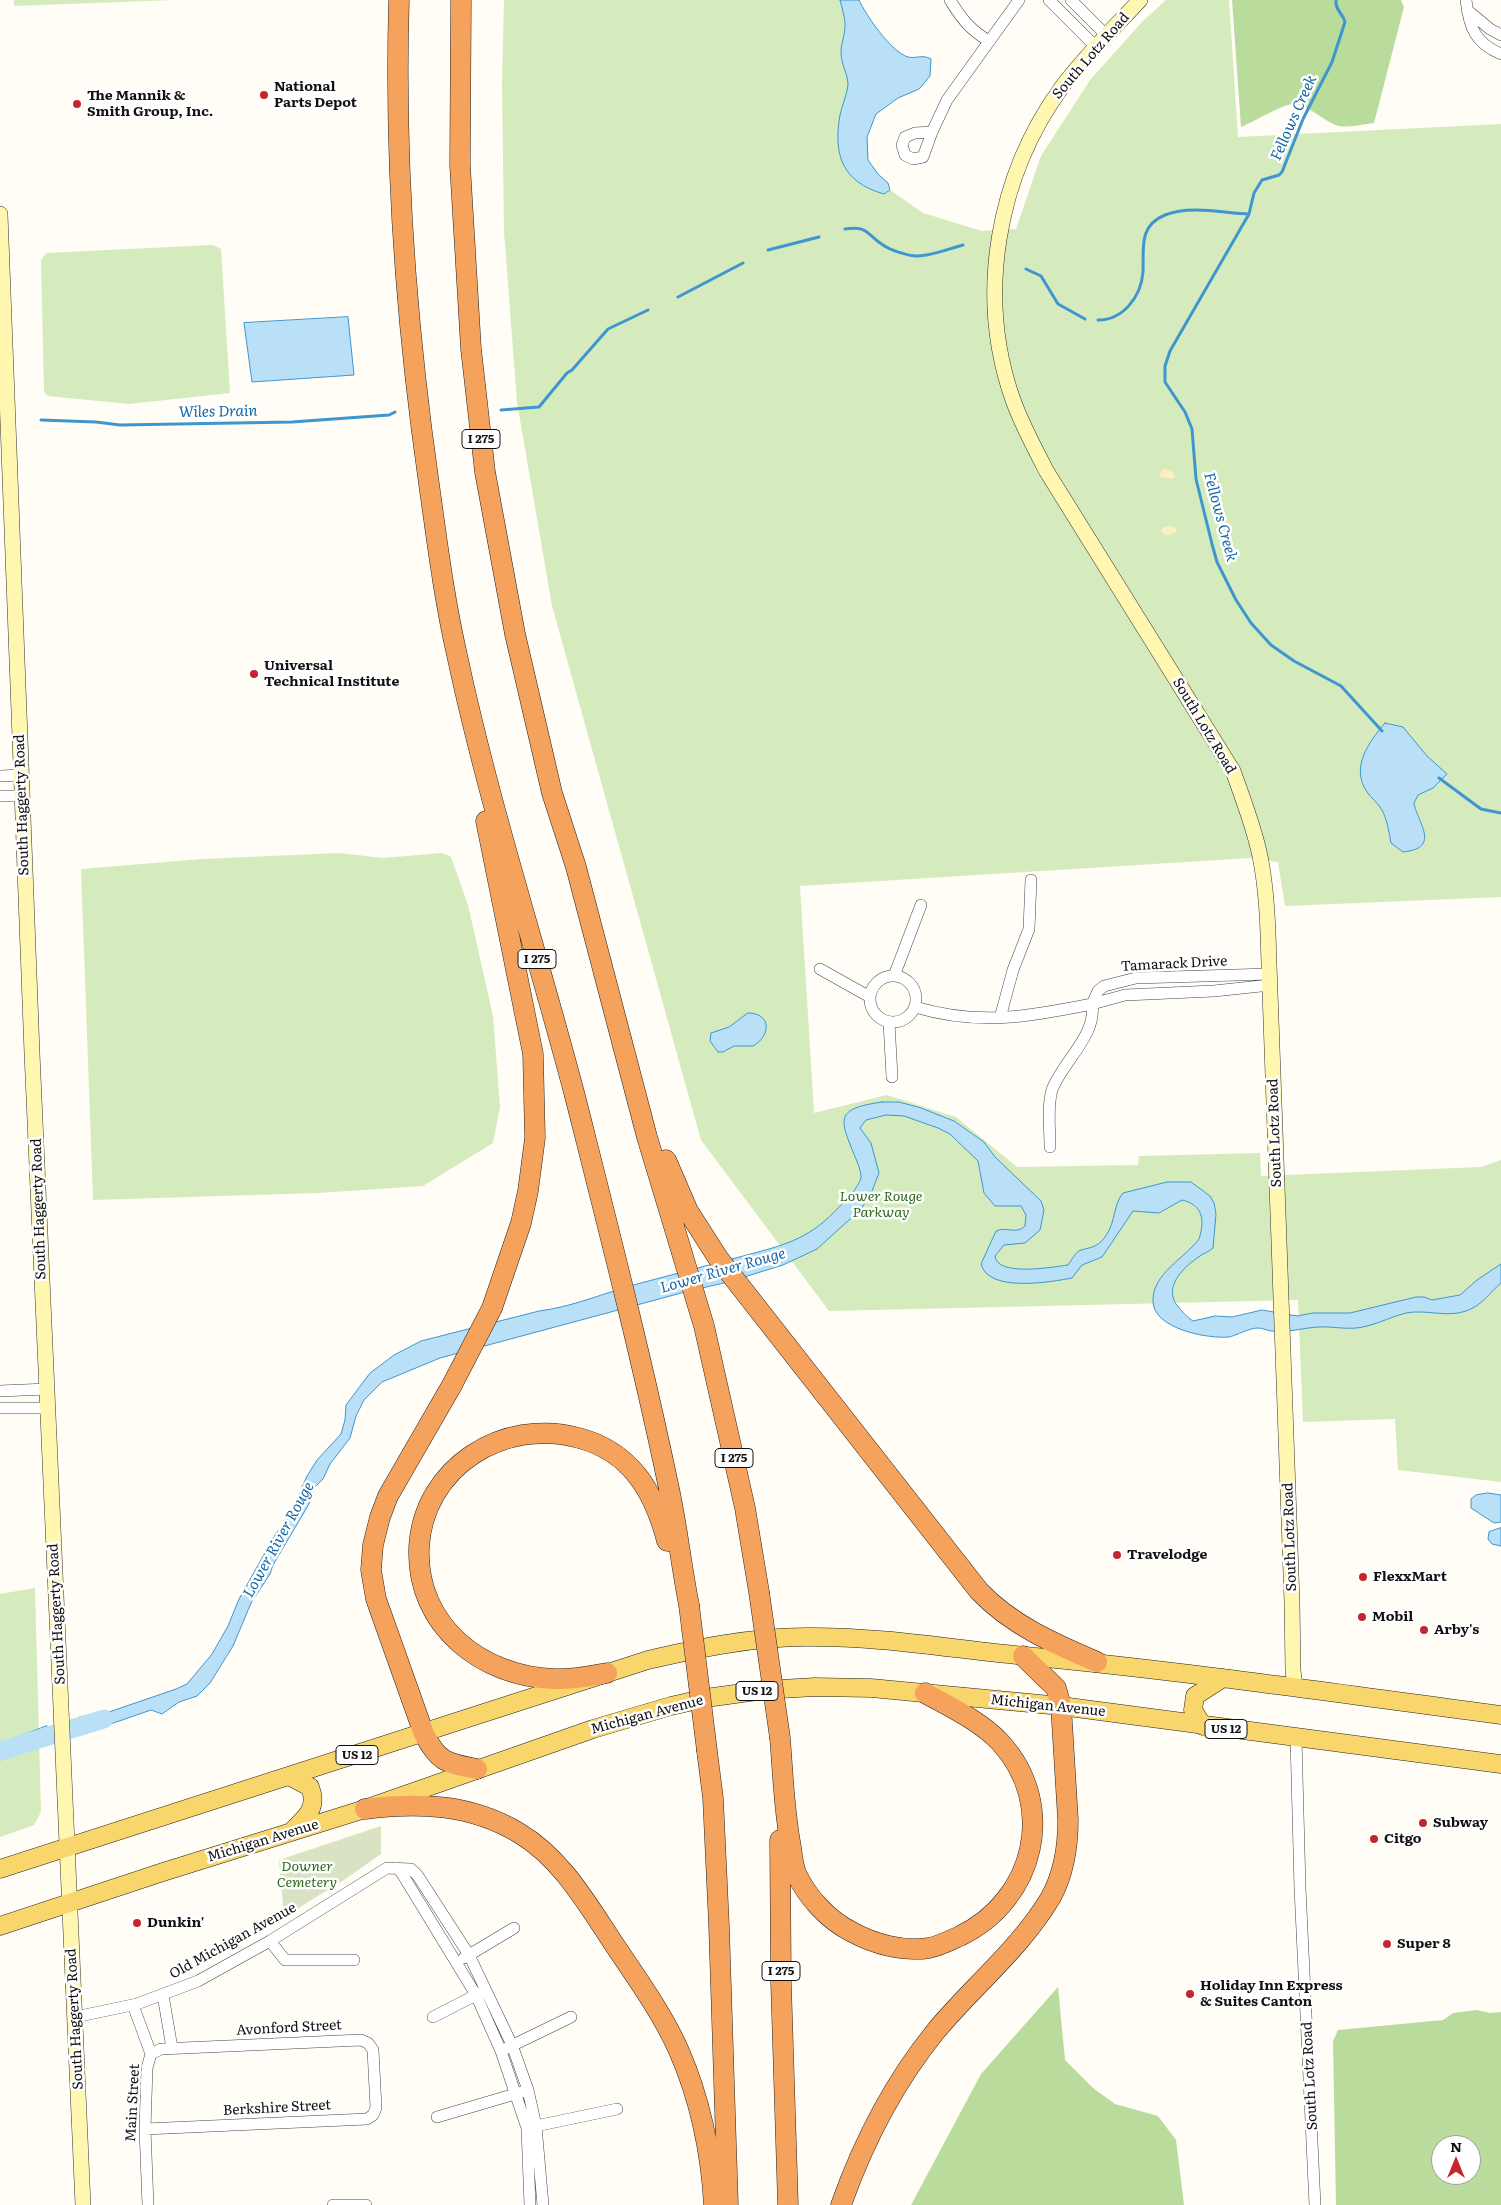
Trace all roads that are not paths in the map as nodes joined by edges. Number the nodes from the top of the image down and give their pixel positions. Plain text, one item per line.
1 (399, 0) edge
2 (461, 0) edge
3 (950, 0) edge
4 (1018, 0) edge
5 (1049, 0) edge
6 (1071, 0) edge
7 (1140, 0) edge
8 (1467, 5) edge
9 (1501, 35) edge
10 (989, 41) junction
11 (1101, 42) junction
12 (1501, 54) edge
13 (932, 132) dead end
14 (0, 214) edge
15 (3, 368) edge
16 (4, 388) edge
17 (462, 678) junction
18 (21, 774) junction
19 (0, 776) edge
20 (0, 796) edge
21 (22, 796) junction
22 (576, 867) junction
23 (1031, 880) dead end
24 (921, 905) dead end
25 (820, 969) dead end
26 (894, 976) junction
27 (1270, 980) junction
28 (870, 997) junction
29 (1092, 1004) junction
30 (914, 1007) junction
31 (1000, 1018) junction
32 (889, 1022) junction
33 (892, 1077) dead end
34 (1050, 1147) dead end
35 (47, 1389) junction
36 (0, 1391) edge
37 (0, 1408) edge
38 (47, 1408) junction
39 (688, 1601) junction
40 (1023, 1656) junction
41 (1097, 1662) junction
42 (607, 1673) junction
43 (1222, 1678) junction
44 (1296, 1687) junction
45 (925, 1693) junction
46 (1061, 1706) junction
47 (1501, 1715) edge
48 (1203, 1726) junction
49 (424, 1734) junction
50 (780, 1738) junction
51 (1296, 1738) junction
52 (1501, 1764) edge
53 (477, 1770) junction
54 (289, 1776) junction
55 (365, 1810) junction
56 (291, 1832) junction
57 (68, 1847) junction
58 (396, 1868) junction
59 (0, 1869) edge
60 (70, 1903) junction
61 (0, 1926) edge
62 (514, 1928) dead end
63 (270, 1941) junction
64 (469, 1955) junction
65 (354, 1960) dead end
66 (456, 1961) junction
67 (481, 1992) junction
68 (163, 1996) junction
69 (133, 2005) junction
70 (75, 2017) junction
71 (433, 2017) dead end
72 (571, 2017) dead end
73 (512, 2045) junction
74 (172, 2048) junction
75 (501, 2051) junction
76 (151, 2054) junction
77 (375, 2080) joint
78 (528, 2090) junction
79 (516, 2093) junction
80 (617, 2109) dead end
81 (437, 2117) dead end
82 (531, 2127) junction
83 (145, 2129) junction
84 (83, 2205) edge
85 (148, 2205) edge
86 (332, 2205) edge
87 (366, 2205) edge
88 (530, 2205) edge
89 (543, 2205) edge
90 (714, 2205) edge
91 (728, 2205) edge
92 (788, 2205) edge
93 (841, 2205) edge
94 (1315, 2205) edge

1 - 17 highway, I 275
2 - 22 highway, I 275
3 - 10 street
4 - 10 street
5 - 11 street
6 - 11 street
7 - 11 main road, South Lotz Road
8 - 9 street
8 - 12 street
10 - 13 street
11 - 27 main road, South Lotz Road
14 - 15 main road, South Haggerty Road
15 - 16 main road, South Haggerty Road
16 - 18 main road, South Haggerty Road
17 - 39 highway, I 275
17 - 49 highway
18 - 19 street
18 - 21 main road, South Haggerty Road
20 - 21 street
21 - 35 main road, South Haggerty Road
22 - 41 highway
22 - 50 highway, I 275, bridge
23 - 31 street
24 - 26 street
25 - 28 street
26 - 28 street
26 - 30 street
27 - 29 street, Tamarack Drive
27 - 29 street, Tamarack Drive
27 - 44 main road, South Lotz Road
28 - 32 street
29 - 31 street, Tamarack Drive
29 - 34 street
30 - 31 street, Tamarack Drive
30 - 32 street
32 - 33 street
35 - 36 street
35 - 38 main road, South Haggerty Road
37 - 38 street
38 - 57 main road, South Haggerty Road
39 - 42 highway
39 - 91 highway, I 275, bridge
40 - 41 main road, US 12
40 - 42 main road, US 12
40 - 46 highway
41 - 43 main road, US 12
42 - 49 main road, US 12
43 - 44 main road, US 12
43 - 48 main road
44 - 47 main road, US 12
45 - 46 main road, Michigan Avenue / US 12
45 - 50 highway
45 - 53 main road, Michigan Avenue / US 12
46 - 48 main road, Michigan Avenue / US 12
46 - 93 highway
48 - 51 main road, Michigan Avenue / US 12
49 - 53 highway
49 - 54 main road, US 12
50 - 92 highway, I 275
51 - 52 main road, Michigan Avenue / US 12
51 - 94 street, South Lotz Road
53 - 55 main road, Michigan Avenue / US 12
54 - 56 main road
54 - 57 main road, US 12
55 - 56 main road, Michigan Avenue / US 12
55 - 90 highway
56 - 60 main road, Michigan Avenue / US 12
57 - 59 main road, US 12
57 - 60 main road, South Haggerty Road
58 - 63 street, Old Michigan Avenue
58 - 64 street
58 - 66 street
60 - 61 main road, Michigan Avenue / US 12
60 - 70 main road, South Haggerty Road
62 - 64 street
63 - 65 street
63 - 68 street, Old Michigan Avenue
64 - 66 street
64 - 67 street
66 - 67 street
67 - 71 street
67 - 73 street
67 - 75 street
68 - 69 street, Old Michigan Avenue
68 - 74 street
69 - 70 street, Old Michigan Avenue
69 - 76 street, Main Street
70 - 84 main road, South Haggerty Road
72 - 73 street
73 - 75 street
73 - 78 street
74 - 76 street, Avonford Street
74 - 77 street, Avonford Street
75 - 79 street
76 - 83 street, Main Street
77 - 83 street, Berkshire Street
78 - 79 street
78 - 82 street
79 - 81 street
79 - 82 street
80 - 82 street
82 - 88 street
82 - 89 street
83 - 85 street, Main Street
86 - 87 street

